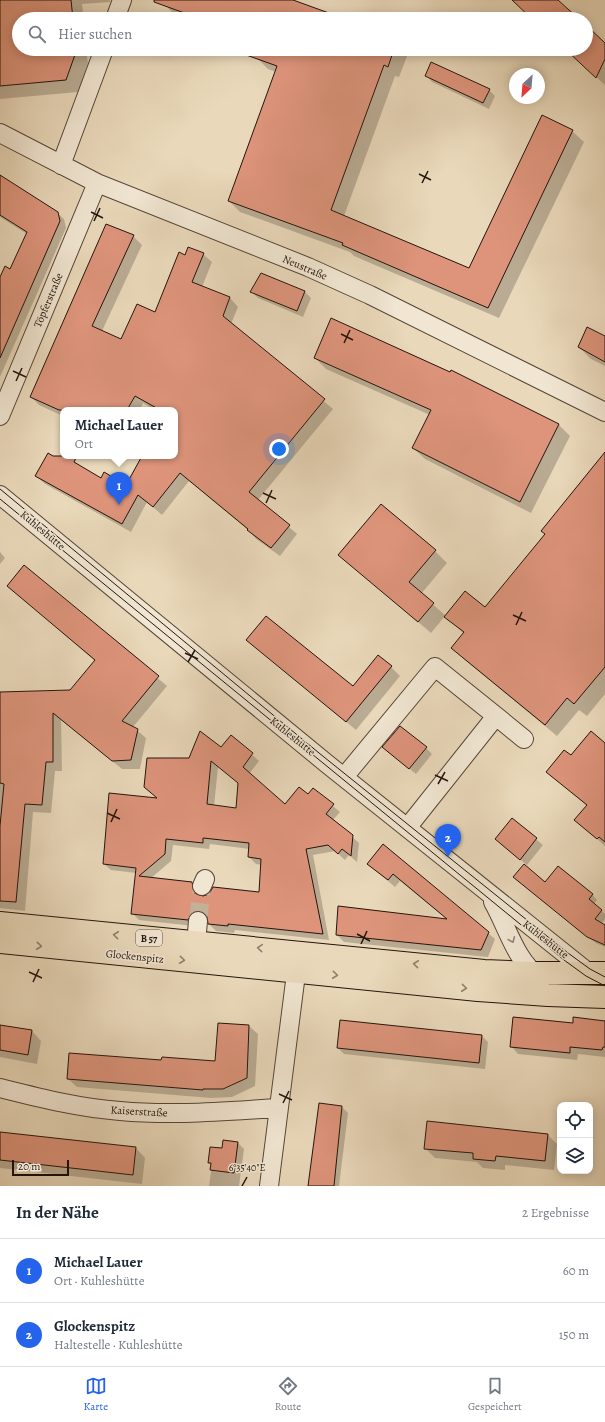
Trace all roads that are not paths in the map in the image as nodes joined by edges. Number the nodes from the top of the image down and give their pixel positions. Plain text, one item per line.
1 (122, 0) edge
2 (118, 12) edge
3 (101, 56) edge
4 (0, 133) edge
5 (61, 165) junction
6 (97, 183) junction
7 (605, 412) edge
8 (0, 416) edge
9 (0, 495) edge
10 (496, 716) junction
11 (524, 738) dead end
12 (344, 777) junction
13 (407, 828) junction
14 (488, 893) junction
15 (198, 921) tunnel mouth
16 (0, 923) edge
17 (0, 942) edge
18 (196, 943) junction
19 (297, 961) junction
20 (533, 973) junction
21 (597, 973) edge
22 (597, 997) edge
23 (0, 1088) edge
24 (279, 1108) junction
25 (269, 1186) edge

1 - 2 street
3 - 5 street
4 - 5 street, Neustraße
5 - 6 street, Neustraße
6 - 7 street, Neustraße
6 - 8 street, Töpferstraße
9 - 12 street, Kuhleshütte
10 - 11 street
10 - 12 street
10 - 13 street
12 - 13 street, Kuhleshütte
13 - 14 street, Kuhleshütte
14 -> 20 street
14 - 21 street, Kuhleshütte
15 - 18 street
18 -> 16 main road, Glockenspitz / B 57
17 -> 19 main road, Glockenspitz / B 57
19 -> 18 main road, Glockenspitz / B 57
20 -> 19 main road, Glockenspitz / B 57
19 -> 22 main road, Glockenspitz / B 57
19 - 24 street
20 - 21 main road, Glockenspitz / B 57
20 - 22 street
23 - 24 street, Kaiserstraße
24 - 25 street

